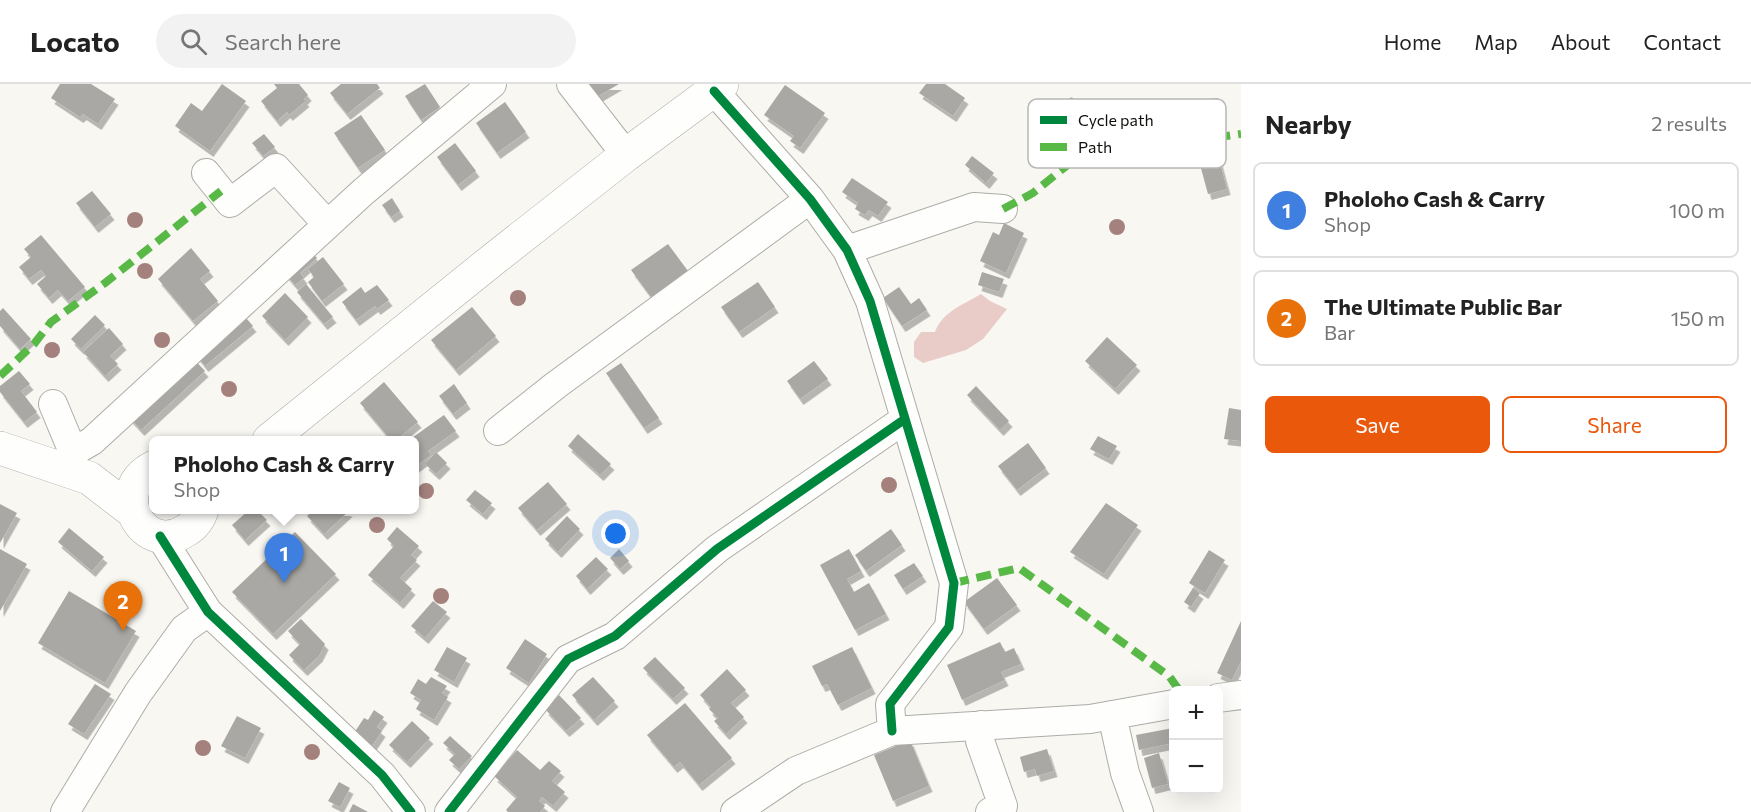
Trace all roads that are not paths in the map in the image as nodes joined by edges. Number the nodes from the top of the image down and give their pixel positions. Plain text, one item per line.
1 (492, 84) edge
2 (570, 84) edge
3 (718, 87) edge
4 (626, 155) junction
5 (206, 173) dead end
6 (810, 199) junction
7 (1003, 209) dead end
8 (327, 224) junction
9 (847, 250) junction
10 (53, 404) dead end
11 (905, 419) junction
12 (498, 430) dead end
13 (275, 436) edge
14 (0, 447) edge
15 (77, 467) junction
16 (148, 471) edge
17 (132, 511) junction
18 (197, 518) edge
19 (160, 536) junction
20 (202, 601) junction
21 (1241, 695) edge
22 (1223, 697) edge
23 (1169, 705) edge
24 (1112, 715) junction
25 (981, 725) junction
26 (892, 731) junction
27 (65, 812) edge
28 (411, 812) edge
29 (449, 812) edge
30 (735, 812) edge
31 (990, 812) edge
32 (1139, 812) edge

1 - 8 street
2 - 4 street
3 - 4 main road
3 - 6 street
4 - 13 main road
5 - 8 street
6 - 9 street
6 - 12 street
7 - 9 street
8 - 15 street
9 - 11 street
10 - 15 street
11 - 26 street
11 - 29 street
14 - 15 main road
15 - 16 main road
15 - 17 main road
16 - 17 main road
17 - 19 main road
18 - 19 main road
18 - 20 street
19 - 20 street
20 - 27 street
20 - 28 street
21 - 22 street
23 - 24 street
24 - 25 street
24 - 32 street
25 - 26 street
25 - 31 street
26 - 30 street

